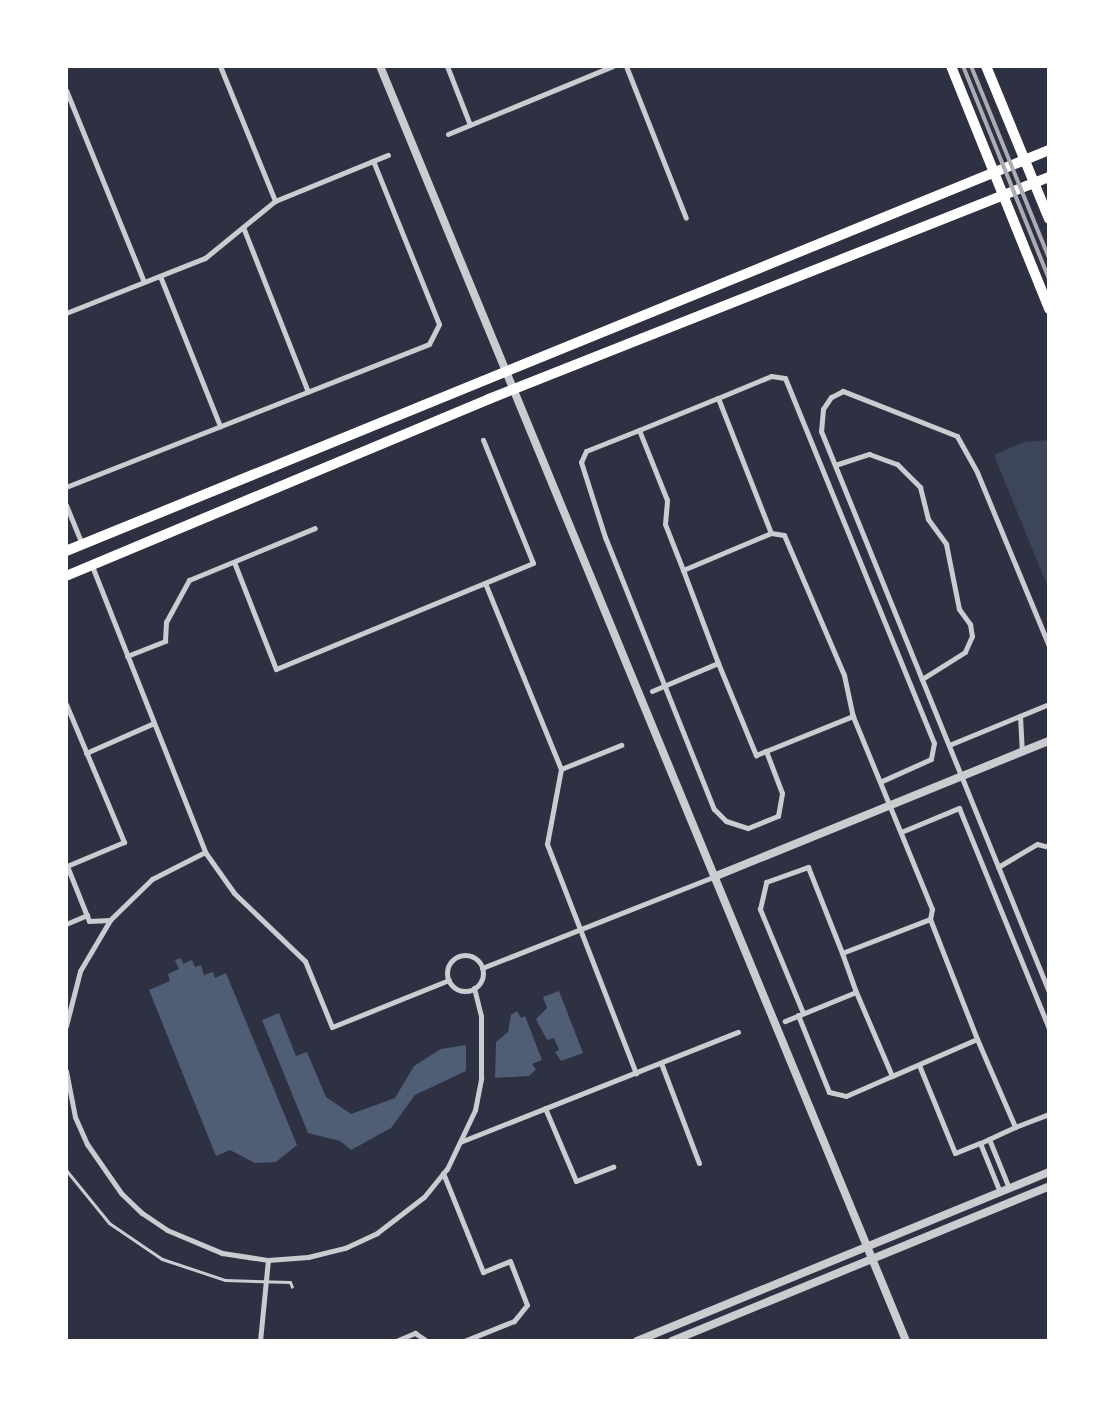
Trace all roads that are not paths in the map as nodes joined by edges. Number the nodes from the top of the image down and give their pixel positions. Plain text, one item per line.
1 (220, 66) edge
2 (380, 66) edge
3 (447, 66) edge
4 (613, 66) edge
5 (626, 66) edge
6 (951, 66) edge
7 (986, 66) edge
8 (66, 90) edge
9 (470, 125) junction
10 (448, 134) dead end
11 (1049, 150) edge
12 (388, 155) dead end
13 (1025, 160) junction
14 (374, 161) junction
15 (994, 174) junction
16 (1049, 177) edge
17 (1034, 183) junction
18 (1004, 198) junction
19 (275, 201) junction
20 (686, 218) dead end
21 (1049, 219) edge
22 (243, 227) junction
23 (160, 276) junction
24 (144, 282) junction
25 (1049, 309) edge
26 (66, 313) edge
27 (507, 372) junction
28 (514, 389) junction
29 (308, 392) junction
30 (718, 398) junction
31 (220, 426) junction
32 (639, 430) junction
33 (483, 440) dead end
34 (835, 465) junction
35 (66, 487) edge
36 (66, 505) edge
37 (315, 528) dead end
38 (771, 534) junction
39 (82, 545) junction
40 (66, 551) edge
41 (234, 562) junction
42 (92, 566) junction
43 (683, 570) junction
44 (66, 576) edge
45 (485, 583) junction
46 (1049, 646) edge
47 (127, 656) junction
48 (718, 663) junction
49 (922, 679) junction
50 (664, 686) junction
51 (652, 691) dead end
52 (66, 704) edge
53 (1049, 704) edge
54 (853, 716) junction
55 (1020, 716) junction
56 (154, 724) junction
57 (1049, 741) edge
58 (621, 745) dead end
59 (949, 745) junction
60 (766, 751) junction
61 (1022, 752) junction
62 (86, 753) junction
63 (561, 769) junction
64 (961, 776) junction
65 (882, 781) junction
66 (891, 804) junction
67 (901, 832) junction
68 (1049, 847) edge
69 (205, 852) junction
70 (998, 867) junction
71 (716, 876) junction
72 (87, 915) junction
73 (930, 919) junction
74 (110, 920) junction
75 (66, 924) edge
76 (580, 929) junction
77 (842, 953) junction
78 (482, 968) junction
79 (449, 980) junction
80 (474, 988) junction
81 (856, 992) junction
82 (1049, 992) edge
83 (69, 995) edge
84 (800, 1014) junction
85 (785, 1021) dead end
86 (66, 1026) edge
87 (1049, 1029) edge
88 (738, 1032) dead end
89 (978, 1040) junction
90 (661, 1062) junction
91 (919, 1064) junction
92 (66, 1071) edge
93 (636, 1072) junction
94 (892, 1076) junction
95 (545, 1108) junction
96 (1049, 1114) edge
97 (1015, 1128) junction
98 (989, 1139) junction
99 (460, 1142) junction
100 (980, 1142) junction
101 (699, 1163) dead end
102 (613, 1167) dead end
103 (66, 1170) edge
104 (1049, 1172) edge
105 (443, 1173) junction
106 (1049, 1186) edge
107 (1009, 1188) junction
108 (1000, 1192) junction
109 (865, 1247) junction
110 (870, 1259) junction
111 (268, 1260) junction
112 (292, 1287) dead end
113 (260, 1341) edge
114 (396, 1341) edge
115 (427, 1341) edge
116 (464, 1341) edge
117 (637, 1341) edge
118 (672, 1341) edge
119 (906, 1341) edge

1 - 19 street
2 - 27 street
3 - 9 street
4 - 9 street
5 - 20 street
6 - 15 main road
7 - 13 main road
8 - 24 street
9 - 10 street
11 - 13 main road
12 - 14 street
13 - 15 main road
13 - 17 main road
14 - 19 street
14 - 29 street
15 - 18 main road
15 - 27 main road
16 - 17 main road
17 - 18 main road
17 - 21 main road
18 - 25 main road
18 - 28 main road
19 - 22 street
22 - 23 street
22 - 29 street
23 - 24 street
23 - 31 street
24 - 26 street
27 - 28 street
27 - 39 main road
28 - 42 main road
28 - 71 street
29 - 31 street
30 - 32 street
30 - 38 street
30 - 65 street
31 - 35 street
32 - 43 street
32 - 50 street
33 - 45 street
34 - 46 street
34 - 49 street
34 - 49 street
36 - 39 street
37 - 41 street
38 - 43 street
38 - 54 street
39 - 40 main road
41 - 45 street
41 - 47 street
42 - 44 main road
42 - 47 street
43 - 48 street
45 - 63 street
47 - 56 street
48 - 50 street
48 - 60 street
49 - 59 street
50 - 51 street
50 - 60 street
52 - 62 street
53 - 55 street
54 - 60 street
54 - 65 street
55 - 59 street
55 - 61 street
56 - 62 street
56 - 69 street
57 - 61 street
58 - 63 street
59 - 64 street
61 - 64 street
62 - 72 street
63 - 76 street
64 - 66 street
64 - 70 street
65 - 66 street
66 - 67 street
66 - 71 street
67 - 73 street
67 - 87 street
68 - 70 street
69 - 74 street
69 - 79 street
70 - 82 street
71 - 76 street
71 - 109 street
72 - 74 street
72 - 75 street
73 - 77 street
73 - 89 street
74 - 83 street
76 - 78 street
76 - 93 street
77 - 81 street
77 - 84 street
78 - 79 street
78 - 80 street
79 - 80 street
80 - 99 street
81 - 84 street
81 - 94 street
83 - 86 street
84 - 85 street
84 - 94 street
88 - 90 street
89 - 91 street
89 - 97 street
90 - 93 street
90 - 101 street
91 - 94 street
91 - 100 street
92 - 111 street
93 - 95 street
95 - 99 street
95 - 102 street
96 - 97 street
97 - 98 street
98 - 100 street
98 - 107 street
99 - 105 street
100 - 108 street
103 - 112 lane
104 - 107 street
105 - 111 street
105 - 116 street
106 - 110 street
107 - 108 street
108 - 109 street
109 - 110 street
109 - 117 street
110 - 118 street
110 - 119 street
111 - 113 street
114 - 115 street

